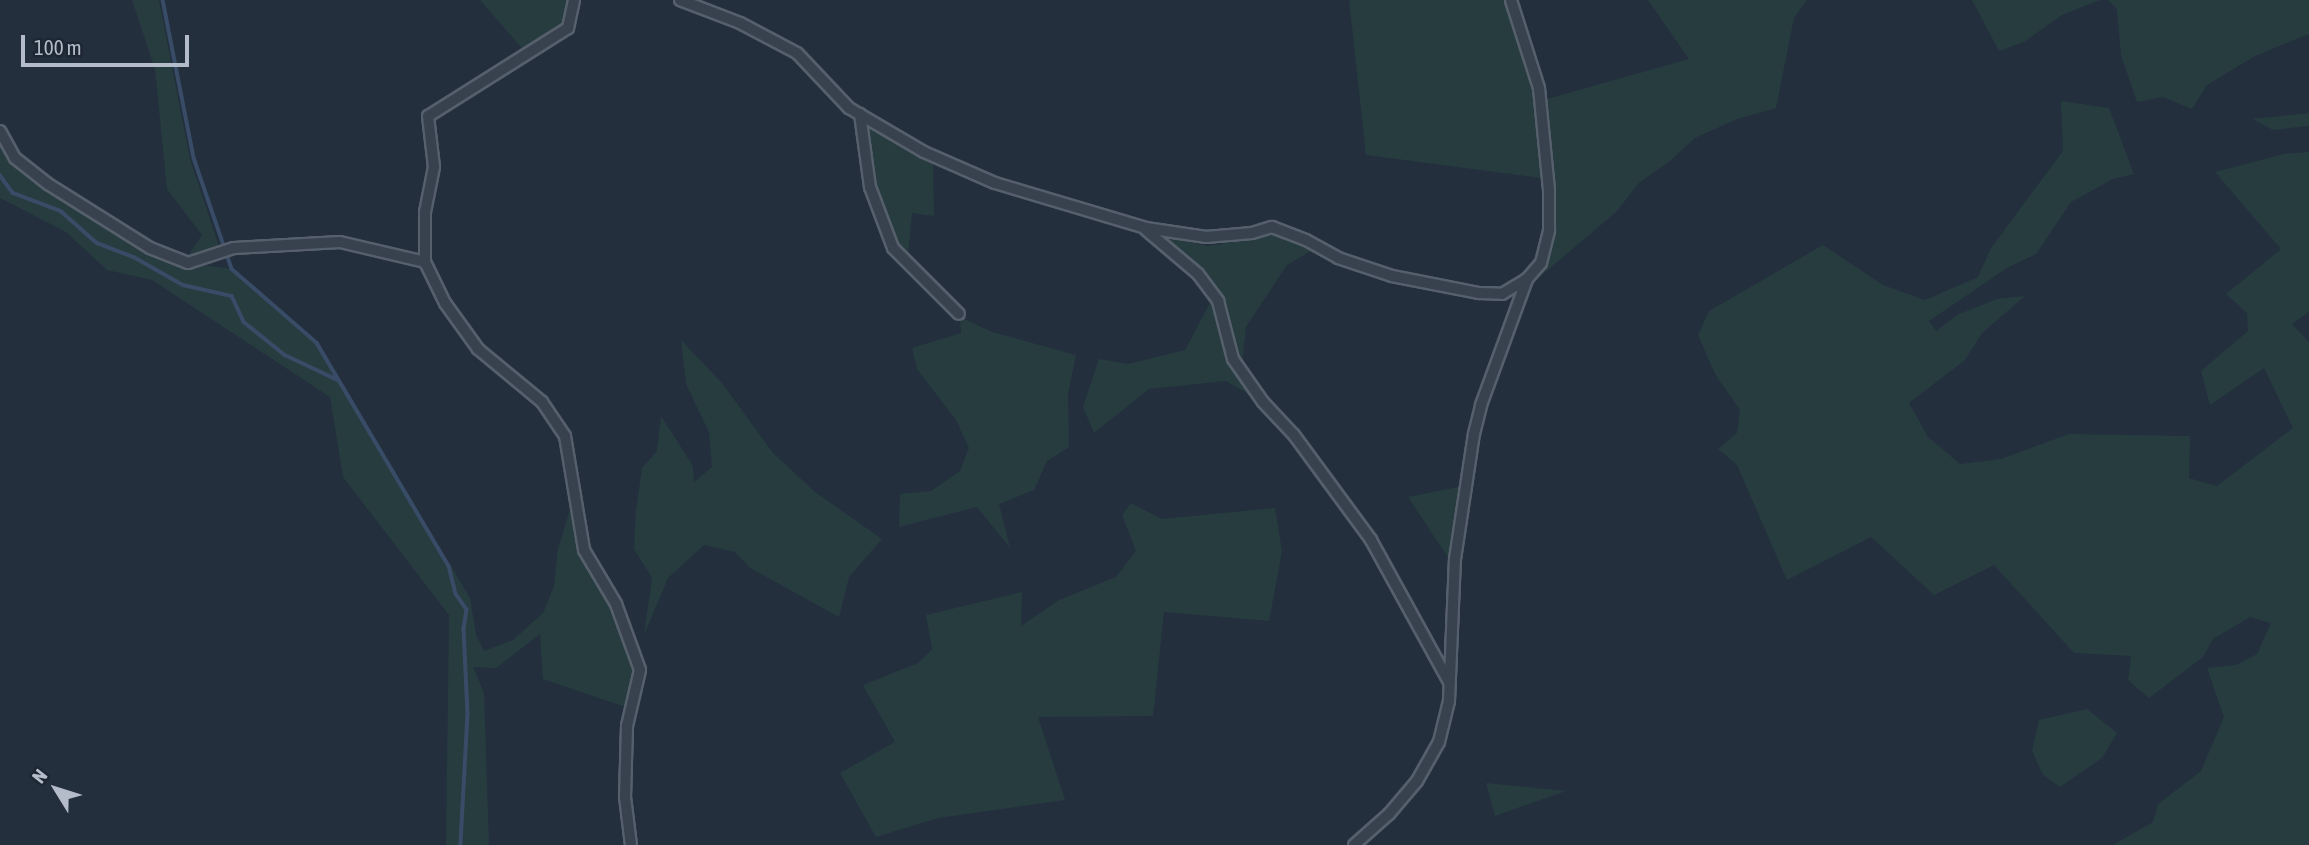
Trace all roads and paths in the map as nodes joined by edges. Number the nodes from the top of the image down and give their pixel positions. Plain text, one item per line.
1 (574, 0) edge
2 (680, 0) edge
3 (1511, 0) edge
4 (860, 114) junction
5 (0, 131) edge
6 (1140, 226) junction
7 (425, 262) junction
8 (1527, 279) junction
9 (958, 314) dead end
10 (1449, 682) junction
11 (631, 845) edge
12 (1354, 845) edge

1 - 7 street
2 - 4 street
3 - 8 street
4 - 6 street
4 - 9 street
5 - 7 street
6 - 8 street
6 - 10 street
7 - 11 street
8 - 10 street
10 - 12 street

